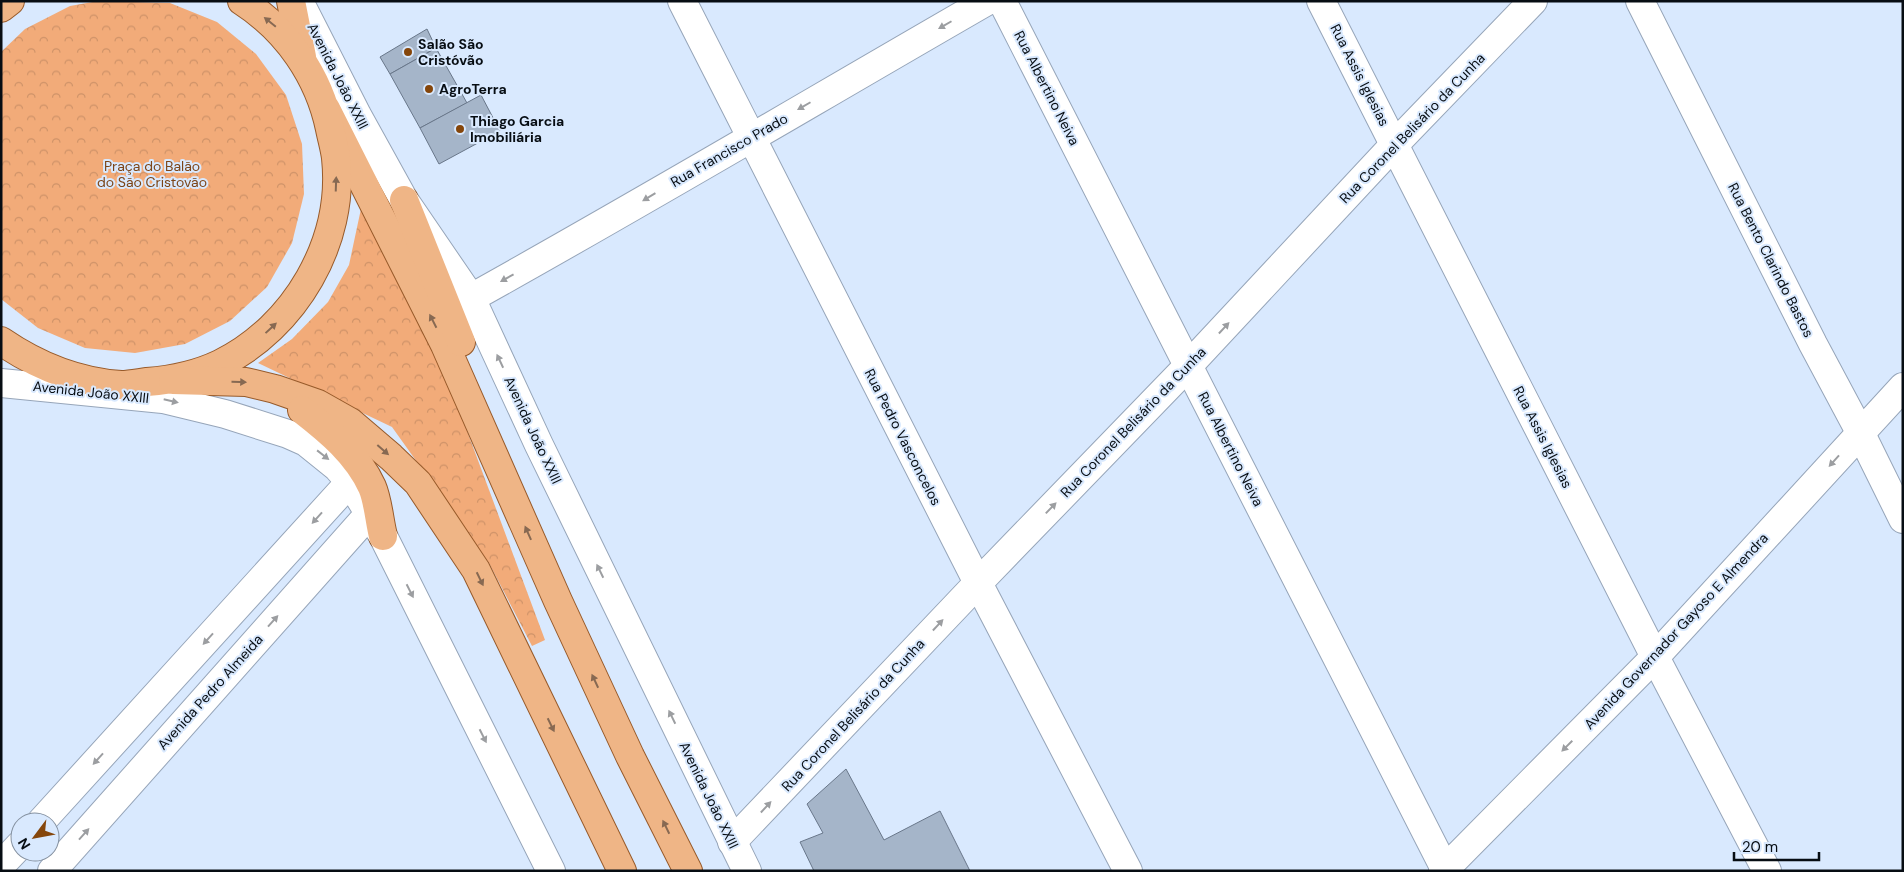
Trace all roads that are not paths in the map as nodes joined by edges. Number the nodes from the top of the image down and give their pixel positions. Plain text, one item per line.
1 (10, 1) edge
2 (242, 1) edge
3 (291, 1) edge
4 (299, 1) edge
5 (682, 1) edge
6 (987, 1) edge
7 (1002, 1) edge
8 (1321, 1) edge
9 (1533, 1) edge
10 (1640, 1) edge
11 (1, 8) edge
12 (304, 63) junction
13 (326, 109) junction
14 (750, 137) junction
15 (1395, 144) junction
16 (404, 200) junction
17 (471, 298) junction
18 (8, 350) edge
19 (1189, 365) junction
20 (173, 380) junction
21 (1, 383) edge
22 (1903, 387) edge
23 (275, 389) junction
24 (1860, 432) junction
25 (350, 482) junction
26 (507, 487) junction
27 (1903, 520) edge
28 (376, 525) junction
29 (978, 583) junction
30 (1655, 657) junction
31 (50, 812) edge
32 (732, 842) junction
33 (10, 856) edge
34 (1, 865) edge
35 (1444, 870) edge
36 (52, 871) edge
37 (551, 871) edge
38 (622, 871) edge
39 (688, 871) edge
40 (747, 871) edge
41 (1128, 871) edge
42 (1767, 871) edge

1 - 11 main road
12 -> 2 main road
3 - 12 main road, Avenida João XXIII
4 - 16 street, Avenida João XXIII
5 - 14 street, Rua Pedro Vasconcelos
6 -> 14 street, Rua Francisco Prado
7 - 19 street, Rua Albertino Neiva
8 - 15 street, Rua Assis Iglesias
9 - 15 street, Rua Coronel Belisário da Cunha
10 - 24 street, Rua Bento Clarindo Bastos
12 - 13 main road
20 -> 13 main road
26 -> 13 main road, Avenida João XXIII
14 -> 17 street, Rua Francisco Prado
14 - 29 street, Rua Pedro Vasconcelos
19 -> 15 street, Rua Coronel Belisário da Cunha
15 - 30 street, Rua Assis Iglesias
16 - 17 street, Avenida João XXIII
16 - 26 main road
32 -> 17 street, Avenida João XXIII
18 - 20 main road
29 -> 19 street, Rua Coronel Belisário da Cunha
19 - 35 street, Rua Albertino Neiva
20 -> 23 main road
21 -> 25 street, Avenida João XXIII
22 - 24 street, Avenida Governador Gayoso E Almendra
23 - 28 main road
23 -> 38 main road
24 - 27 street, Rua Bento Clarindo Bastos
24 -> 30 street, Avenida Governador Gayoso E Almendra
25 - 28 street, Avenida João XXIII
25 -> 31 street
39 -> 26 main road, Avenida João XXIII
36 -> 28 street, Avenida Pedro Almeida
28 -> 37 street, Avenida João XXIII
32 -> 29 street, Rua Coronel Belisário da Cunha
29 - 41 street, Rua Pedro Vasconcelos
30 -> 35 street, Avenida Governador Gayoso E Almendra
30 - 42 street, Rua Assis Iglesias
32 - 40 street, Avenida João XXIII
33 - 34 street

